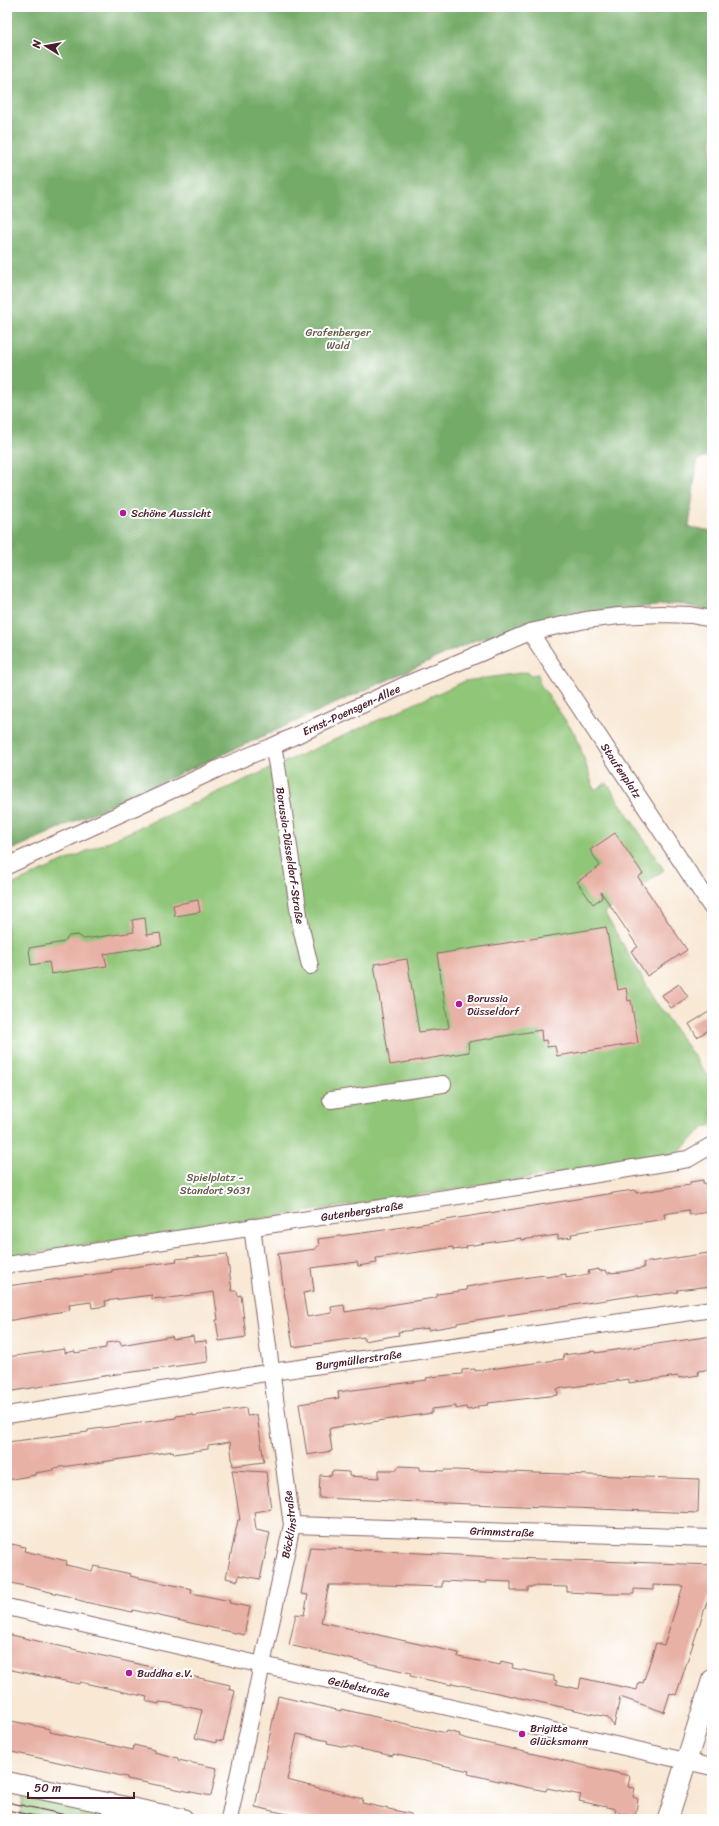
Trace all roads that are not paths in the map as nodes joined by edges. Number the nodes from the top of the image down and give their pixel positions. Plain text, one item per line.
1 (712, 619) edge
2 (530, 632) junction
3 (273, 746) junction
4 (7, 866) edge
5 (712, 908) edge
6 (310, 966) dead end
7 (443, 1084) dead end
8 (331, 1100) dead end
9 (712, 1145) edge
10 (252, 1227) junction
11 (7, 1265) edge
12 (712, 1309) edge
13 (272, 1372) junction
14 (7, 1415) edge
15 (292, 1525) junction
16 (712, 1538) edge
17 (7, 1607) edge
18 (262, 1665) junction
19 (712, 1680) edge
20 (687, 1762) junction
21 (712, 1768) edge
22 (7, 1782) edge
23 (183, 1819) edge
24 (229, 1819) edge
25 (668, 1819) edge

1 - 2 street, Ernst-Poensgen-Allee
2 - 3 street, Ernst-Poensgen-Allee
2 - 5 street, Staufenplatz
3 - 4 street, Ernst-Poensgen-Allee
3 - 6 street, Borussia-Düsseldorf-Straße
7 - 8 street
9 - 10 street, Gutenbergstraße
10 - 11 street, Gutenbergstraße
10 - 13 street, Böcklinstraße
12 - 13 street, Burgmüllerstraße
13 - 14 street, Burgmüllerstraße
13 - 15 street, Böcklinstraße
15 - 16 street, Grimmstraße
15 - 18 street, Böcklinstraße
17 - 18 street, Geibelstraße
18 - 20 street, Geibelstraße
18 - 24 street, Böcklinstraße
19 - 20 main road
20 - 21 street, Geibelstraße
20 - 25 main road
22 - 23 main road

